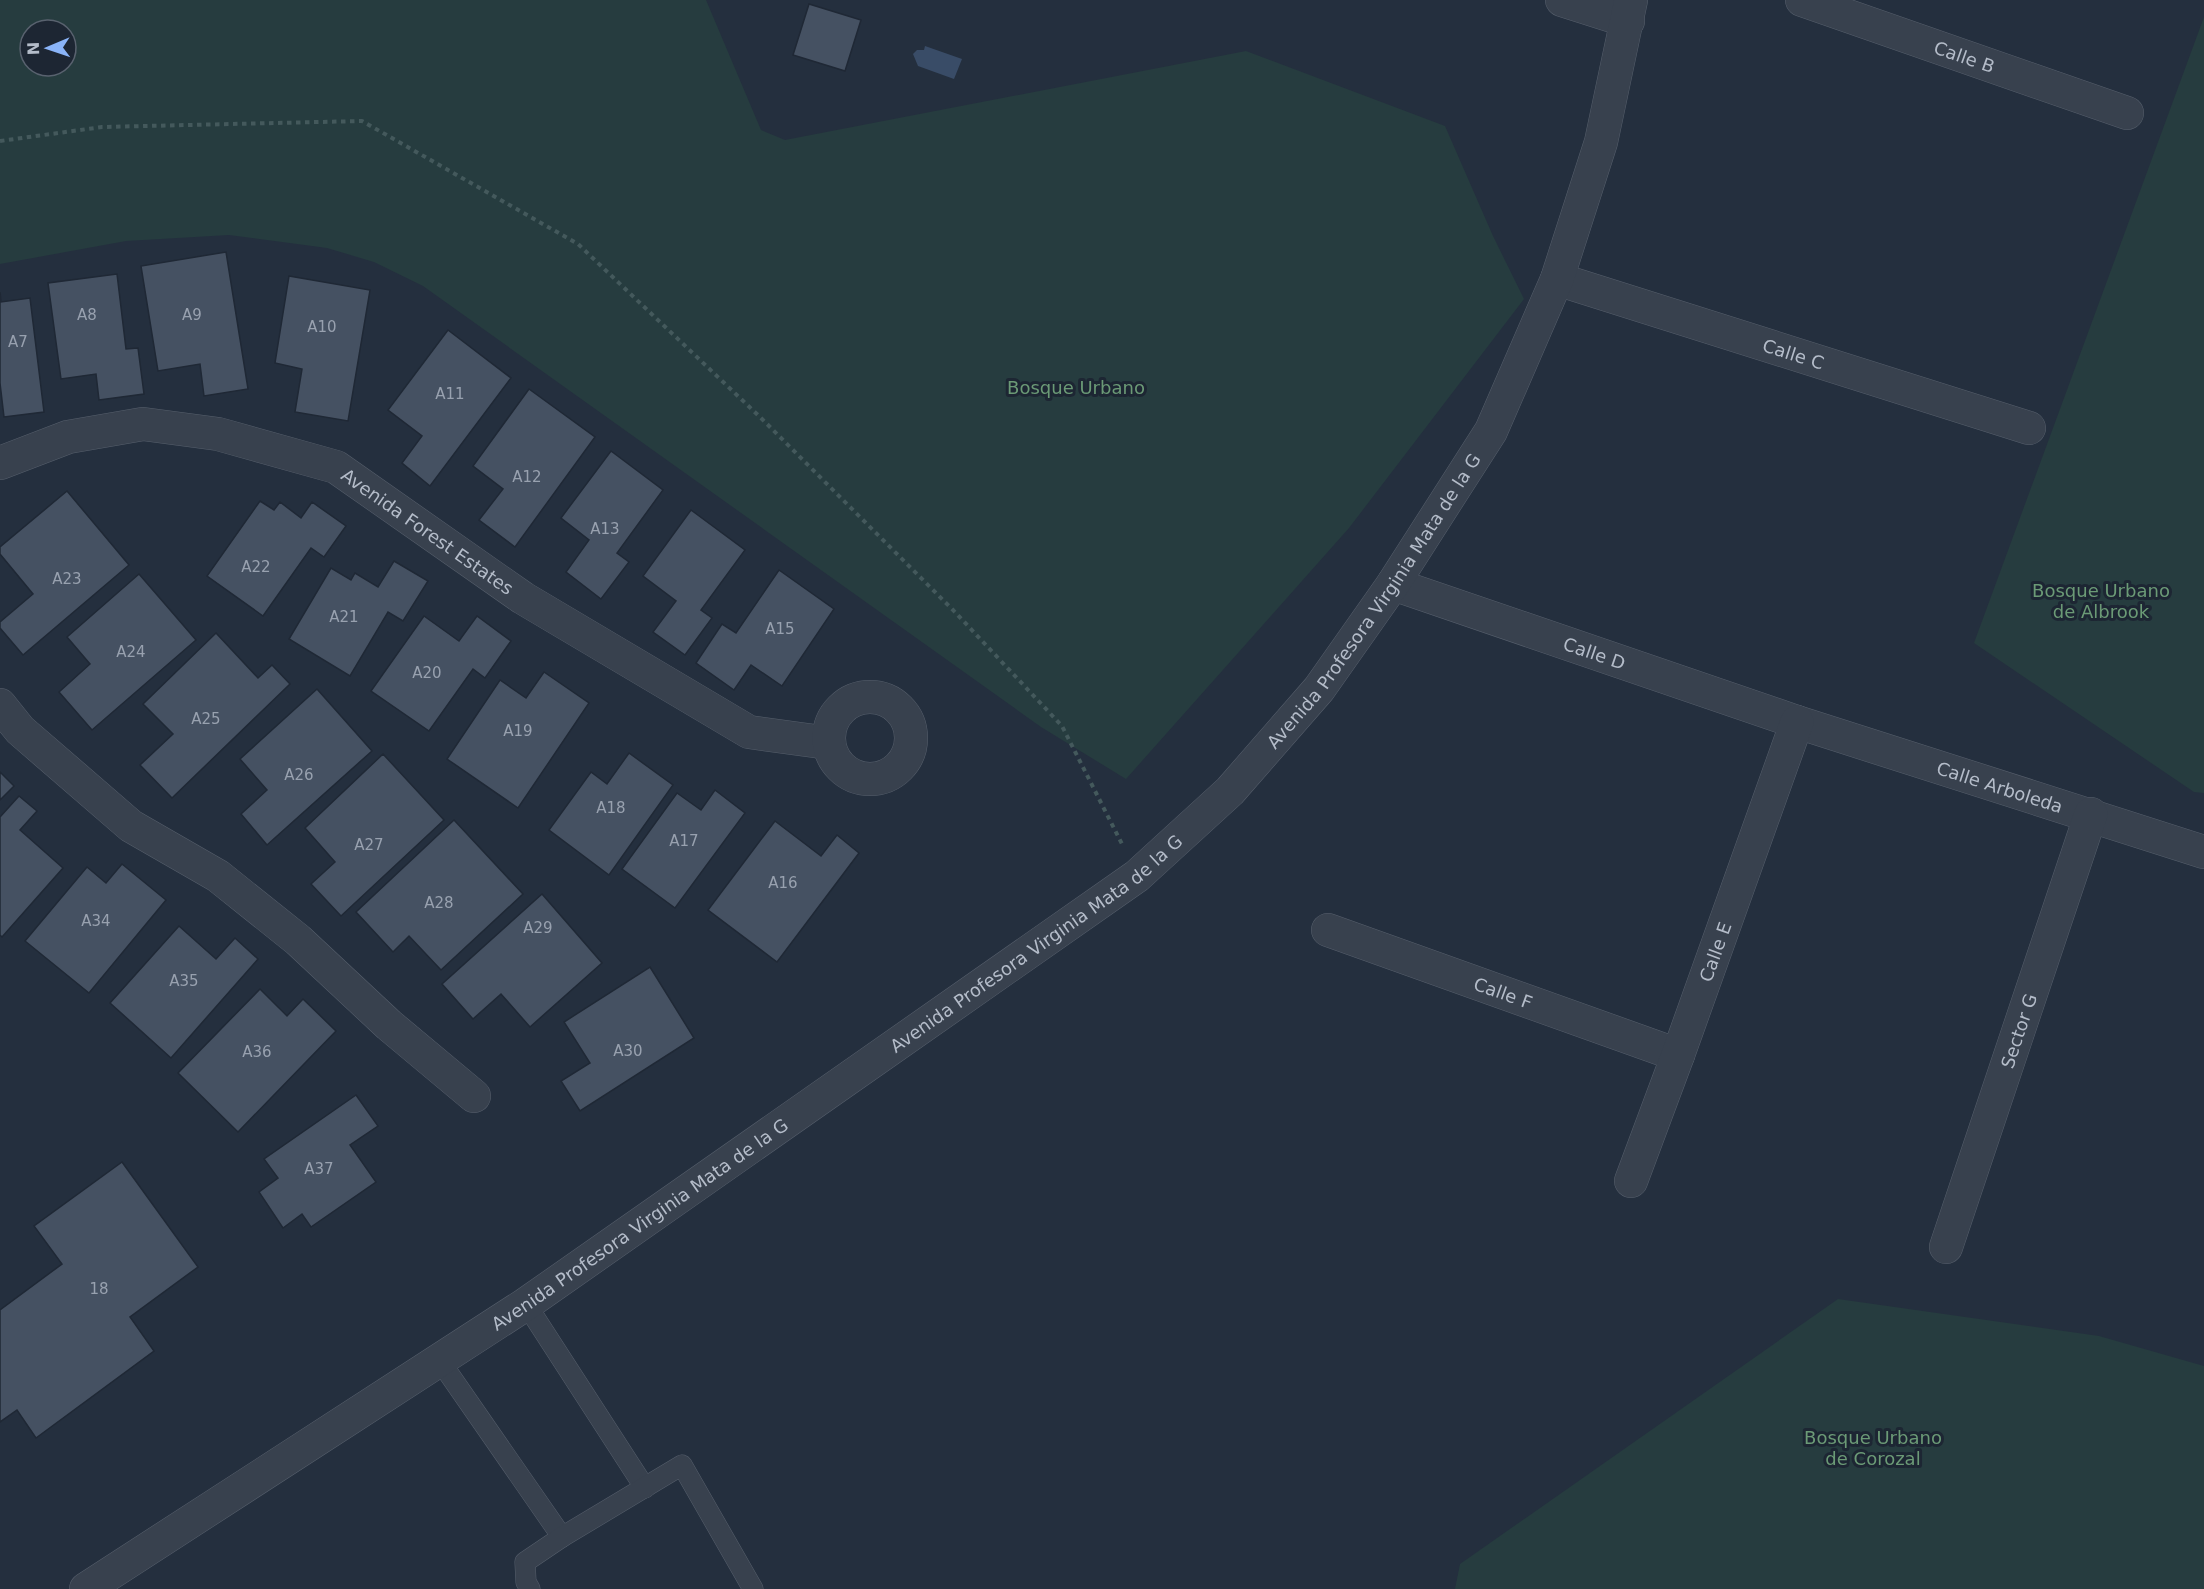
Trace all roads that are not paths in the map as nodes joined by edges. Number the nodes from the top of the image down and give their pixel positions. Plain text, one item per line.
1 (1562, 0) edge
2 (1803, 0) edge
3 (1629, 10) edge
4 (2127, 113) dead end
5 (1557, 279) junction
6 (2029, 428) dead end
7 (0, 463) edge
8 (1393, 584) junction
9 (0, 705) edge
10 (1797, 722) junction
11 (829, 743) dead end
12 (2091, 814) junction
13 (2204, 852) edge
14 (1328, 930) dead end
15 (1678, 1054) junction
16 (474, 1096) dead end
17 (1631, 1181) dead end
18 (1946, 1247) dead end
19 (526, 1304) junction
20 (440, 1361) junction
21 (645, 1488) junction
22 (562, 1537) junction
23 (86, 1589) edge
24 (530, 1589) edge
25 (753, 1589) edge

1 - 3 street
2 - 4 street, Calle B
3 - 5 street, Avenida Profesora Virginia Mata de la G
5 - 6 street, Calle C
5 - 8 street, Avenida Profesora Virginia Mata de la G
7 - 11 street, Avenida Forest Estates
8 - 10 street, Calle D
8 - 19 street, Avenida Profesora Virginia Mata de la G
9 - 16 street
10 - 12 street, Calle Arboleda
10 - 15 street, Calle E
12 - 13 street, Calle Arboleda
12 - 18 street, Sector G
14 - 15 street, Calle F
15 - 17 street, Calle E
19 - 20 street, Avenida Profesora Virginia Mata de la G
19 - 21 lane
20 - 22 lane
20 - 23 street, Avenida Profesora Virginia Mata de la G
21 - 22 lane
21 - 25 lane
22 - 24 lane

